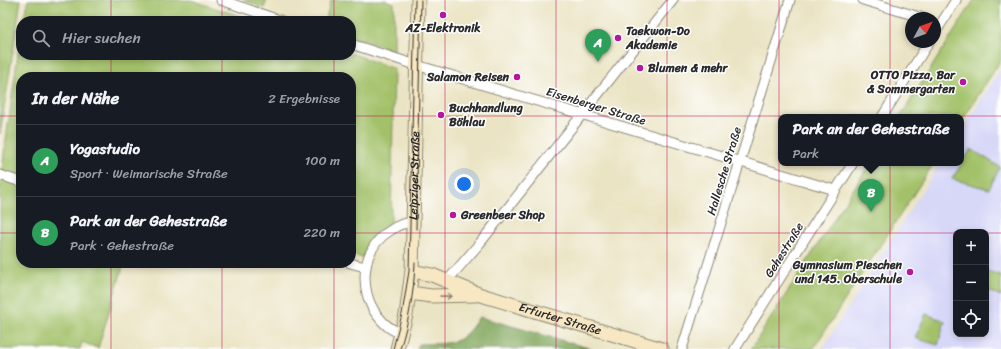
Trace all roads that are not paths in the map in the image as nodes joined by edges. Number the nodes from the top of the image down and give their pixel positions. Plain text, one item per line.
1 (221, 0) edge
2 (418, 0) edge
3 (673, 0) edge
4 (790, 0) edge
5 (863, 0) edge
6 (956, 0) edge
7 (905, 13) edge
8 (267, 16) edge
9 (941, 18) edge
10 (356, 46) edge
11 (926, 48) edge
12 (417, 66) junction
13 (884, 114) edge
14 (582, 115) junction
15 (740, 162) junction
16 (851, 166) edge
17 (0, 176) edge
18 (16, 181) edge
19 (835, 190) junction
20 (414, 222) junction
21 (356, 265) edge
22 (365, 267) junction
23 (412, 271) junction
24 (447, 281) junction
25 (410, 293) junction
26 (481, 295) junction
27 (402, 333) junction
28 (397, 349) edge
29 (662, 349) edge
30 (682, 349) edge
31 (735, 349) edge

1 - 8 street
2 - 12 main road, Leipziger Straße
3 - 14 street
4 - 15 street, Hallesche Straße
5 - 7 street
6 - 9 street
10 - 12 street, Eisenberger Straße
11 - 13 street
12 - 14 street, Eisenberger Straße
12 - 20 main road, Leipziger Straße
14 - 15 street, Eisenberger Straße
14 - 24 street
15 - 19 street, Eisenberger Straße
15 - 30 street, Hallesche Straße
16 - 19 street, Gehestraße
17 - 18 street
19 - 31 street, Gehestraße
20 - 22 street
20 - 23 main road, Leipziger Straße
21 - 22 street
22 - 27 street
23 - 24 main road, Erfurter Straße
23 - 25 main road, Leipziger Straße
24 - 26 main road, Erfurter Straße
25 -> 26 main road, Erfurter Straße
25 - 27 main road, Leipziger Straße
26 - 29 main road, Erfurter Straße
27 - 28 main road, Leipziger Straße

